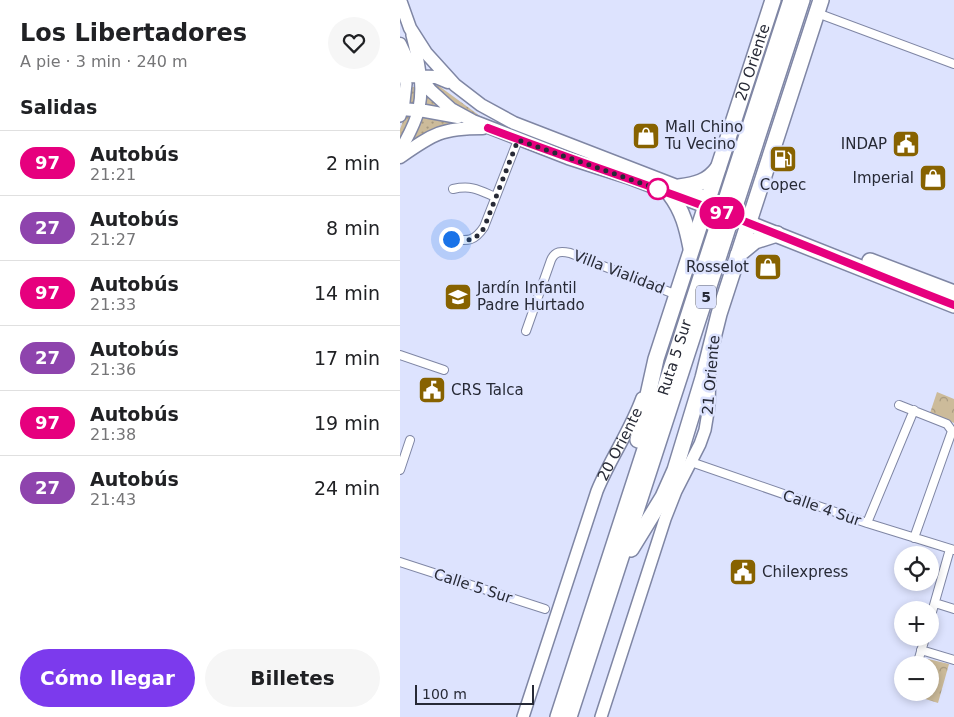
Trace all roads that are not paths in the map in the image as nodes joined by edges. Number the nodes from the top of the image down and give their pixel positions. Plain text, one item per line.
1 (400, 0) edge
2 (773, 0) edge
3 (791, 0) edge
4 (802, 0) edge
5 (819, 7) edge
6 (410, 28) junction
7 (400, 44) edge
8 (400, 55) edge
9 (400, 59) edge
10 (954, 64) edge
11 (403, 76) edge
12 (420, 76) junction
13 (455, 85) junction
14 (418, 110) junction
15 (401, 111) edge
16 (473, 121) junction
17 (488, 128) junction
18 (518, 141) junction
19 (400, 151) edge
20 (400, 156) edge
21 (400, 161) edge
22 (718, 167) junction
23 (453, 189) dead end
24 (675, 190) junction
25 (496, 197) junction
26 (711, 204) junction
27 (746, 217) junction
28 (777, 234) junction
29 (451, 239) dead end
30 (692, 250) junction
31 (738, 255) junction
32 (954, 293) edge
33 (677, 295) junction
34 (954, 305) edge
35 (526, 332) dead end
36 (712, 344) junction
37 (400, 355) edge
38 (656, 359) junction
39 (444, 370) dead end
40 (899, 405) dead end
41 (914, 410) junction
42 (410, 440) dead end
43 (691, 462) junction
44 (400, 470) edge
45 (622, 520) junction
46 (867, 523) junction
47 (914, 538) junction
48 (952, 550) edge
49 (400, 562) edge
50 (613, 582) junction
51 (936, 601) edge
52 (939, 604) edge
53 (545, 609) dead end
54 (954, 609) edge
55 (922, 646) edge
56 (921, 650) junction
57 (919, 656) edge
58 (954, 660) edge
59 (523, 717) edge
60 (558, 717) edge
61 (569, 717) edge
62 (601, 717) edge

1 - 6 main road
2 - 22 highway, 20 Oriente
3 - 45 highway, Ruta 5 Sur / 5
4 - 50 highway, Ruta 5 Sur / 5
5 - 10 street
5 - 27 highway, 21 Oriente
6 - 12 main road
6 - 13 main road
7 - 8 main road
7 - 12 main road
8 - 9 main road
8 - 11 main road
11 - 12 main road
11 - 15 main road
12 - 13 main road
12 - 14 main road
12 - 16 main road
13 - 24 main road
14 - 15 main road
14 - 16 main road
14 - 19 main road
16 - 17 main road
17 - 18 main road
17 - 20 main road
18 - 21 street
18 - 24 main road
18 - 25 street
22 - 24 highway
22 - 26 highway, 20 Oriente
23 - 25 street
24 - 26 main road
24 - 30 highway
25 - 29 street
26 - 27 highway, bridge
26 - 30 highway, 20 Oriente
27 - 28 highway
27 - 31 highway, 21 Oriente
27 - 32 highway
28 - 31 highway
28 - 34 highway
30 - 33 highway, 20 Oriente
31 - 36 highway, 21 Oriente
33 - 35 street, Villa Vialidad
33 - 38 highway, 20 Oriente
36 - 43 main road, 21 Oriente
36 - 50 highway
37 - 39 street
38 - 45 highway
38 - 59 main road, 20 Oriente
40 - 41 street
41 - 46 street
41 - 47 street
42 - 44 street
43 - 46 street, Calle 4 Sur
43 - 62 main road, 21 Oriente
45 - 60 highway, Ruta 5 Sur / 5
46 - 47 street, Calle 4 Sur
47 - 48 street, Calle 4 Sur
48 - 51 street
49 - 53 street, Calle 5 Sur
50 - 61 highway, Ruta 5 Sur / 5
52 - 54 street
55 - 56 street
56 - 57 street
56 - 58 street

